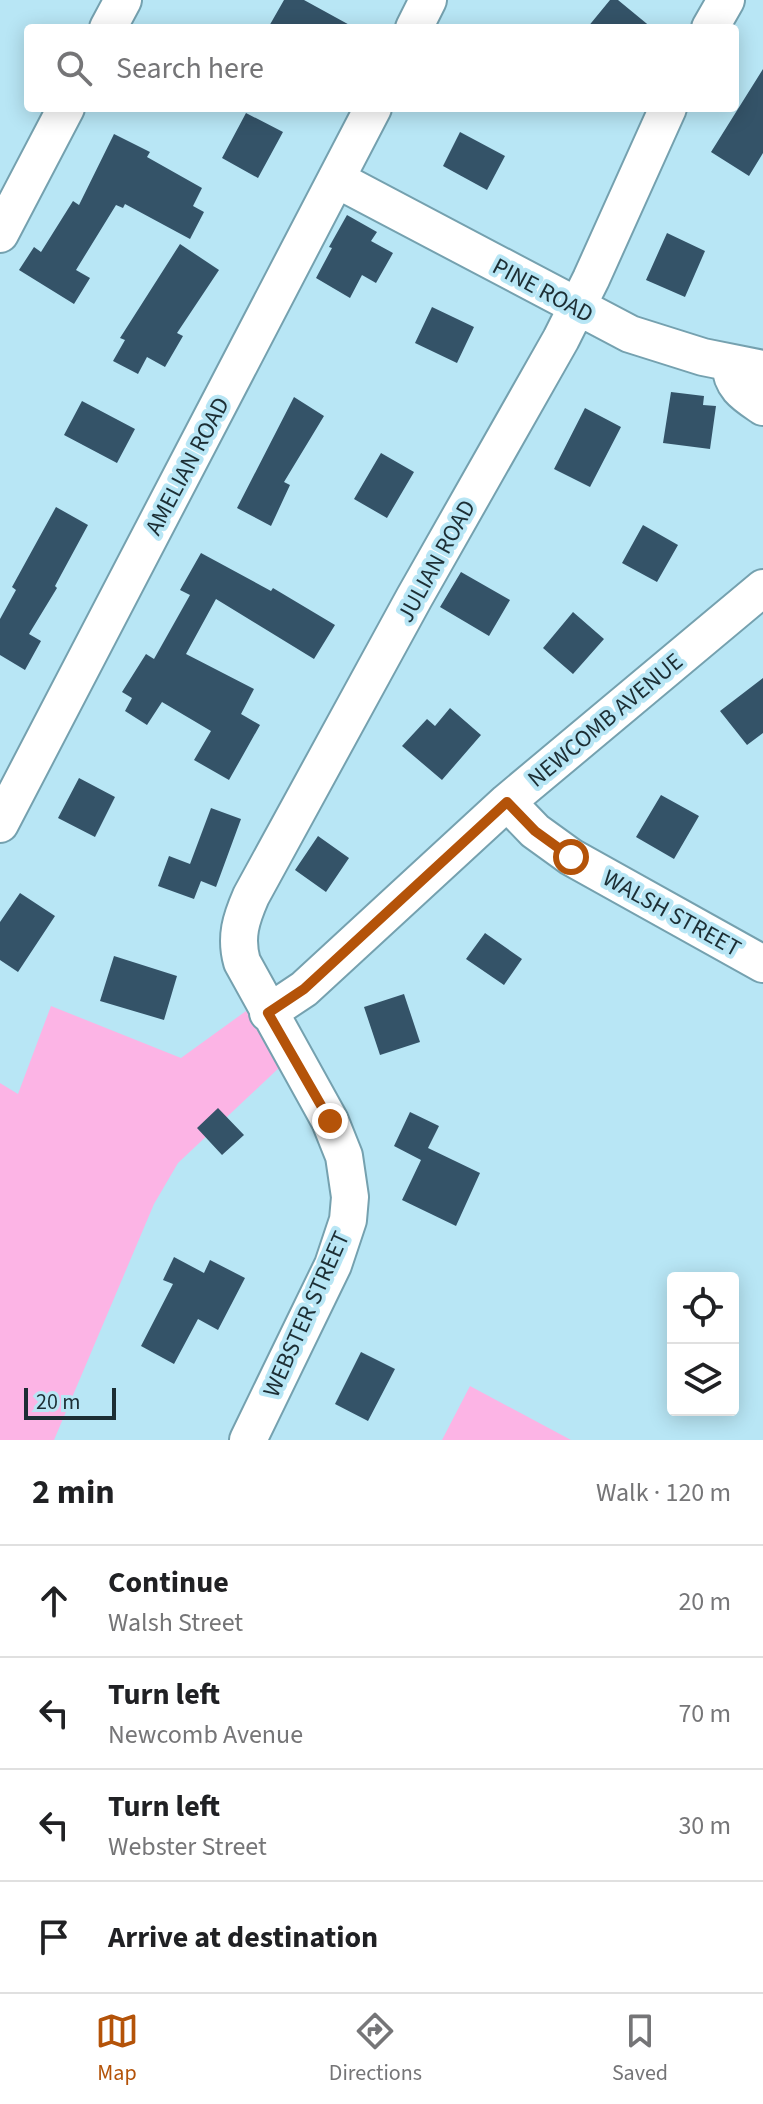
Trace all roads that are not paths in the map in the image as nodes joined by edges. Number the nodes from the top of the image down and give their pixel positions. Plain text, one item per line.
1 (123, 0) edge
2 (428, 0) edge
3 (726, 0) edge
4 (110, 24) edge
5 (416, 24) edge
6 (712, 24) edge
7 (64, 112) edge
8 (371, 112) edge
9 (666, 112) edge
10 (336, 179) junction
11 (0, 234) edge
12 (577, 308) junction
13 (747, 366) edge
14 (763, 407) edge
15 (763, 588) edge
16 (507, 802) junction
17 (0, 824) edge
18 (763, 964) edge
19 (268, 1013) junction
20 (248, 1440) edge

1 - 4 street
2 - 5 street
3 - 6 street
7 - 11 street
8 - 10 street, AMELIAN ROAD
9 - 12 street, JULIAN ROAD
10 - 12 street, PINE ROAD
10 - 17 street, AMELIAN ROAD
12 - 13 street, PINE ROAD
12 - 19 street, JULIAN ROAD
13 - 14 street
15 - 16 street, NEWCOMB AVENUE
16 - 18 street, WALSH STREET
16 - 19 street, NEWCOMB AVENUE
19 - 20 street, WEBSTER STREET

